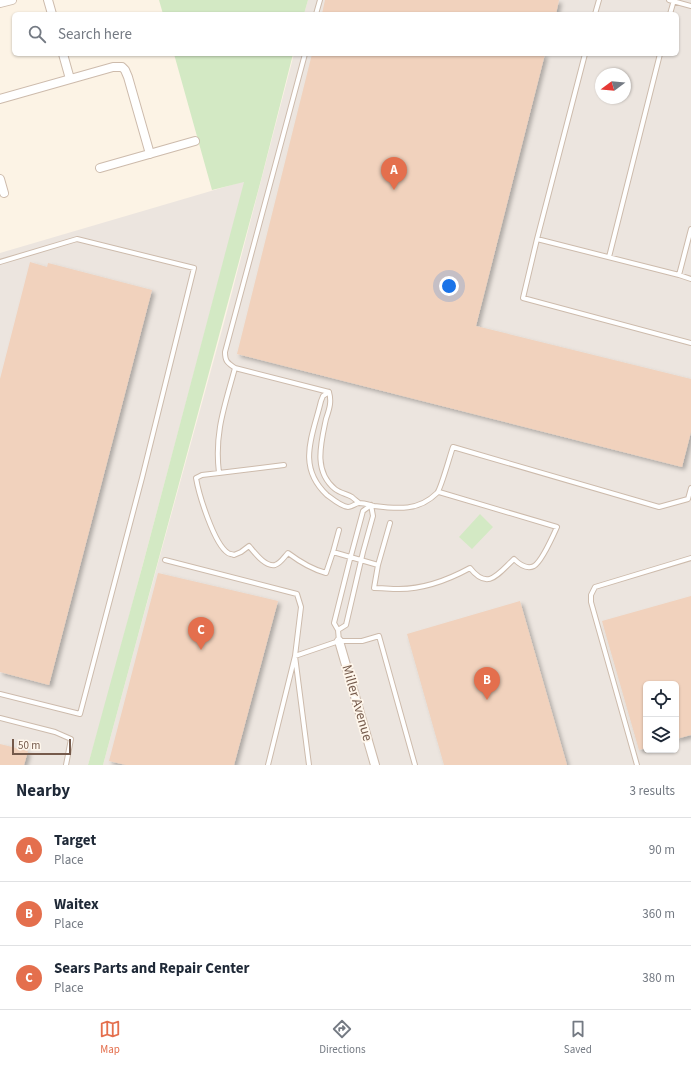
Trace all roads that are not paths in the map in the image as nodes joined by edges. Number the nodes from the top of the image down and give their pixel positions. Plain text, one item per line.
1 (12, 0) edge
2 (48, 0) edge
3 (320, 0) edge
4 (599, 0) edge
5 (672, 0) edge
6 (0, 3) edge
7 (691, 6) edge
8 (51, 12) edge
9 (317, 12) edge
10 (596, 12) edge
11 (670, 12) edge
12 (64, 56) edge
13 (304, 56) edge
14 (584, 56) edge
15 (659, 56) edge
16 (70, 79) junction
17 (0, 99) edge
18 (195, 141) dead end
19 (150, 154) junction
20 (100, 168) dead end
21 (0, 179) edge
22 (4, 193) dead end
23 (691, 229) edge
24 (537, 239) junction
25 (609, 257) junction
26 (0, 262) edge
27 (679, 275) junction
28 (691, 279) edge
29 (691, 343) edge
30 (235, 368) junction
31 (329, 392) junction
32 (284, 465) dead end
33 (219, 473) junction
34 (691, 488) edge
35 (439, 492) junction
36 (359, 503) junction
37 (371, 505) junction
38 (390, 523) dead end
39 (339, 530) dead end
40 (333, 552) junction
41 (350, 557) junction
42 (691, 558) edge
43 (165, 560) dead end
44 (362, 560) junction
45 (378, 565) junction
46 (338, 630) junction
47 (339, 641) junction
48 (295, 656) junction
49 (0, 694) edge
50 (0, 718) edge
51 (66, 765) edge
52 (268, 765) edge
53 (309, 765) edge
54 (375, 765) edge
55 (415, 765) edge
56 (637, 765) edge

1 - 6 street
2 - 8 street
3 - 9 lane
4 - 10 lane
5 - 7 lane
5 - 11 lane
12 - 16 street
13 - 30 lane
14 - 24 lane
15 - 25 lane
16 - 17 street
16 - 19 street
18 - 19 street
19 - 20 street
21 - 22 street
23 - 27 lane
24 - 25 lane
24 - 29 lane
25 - 27 lane
26 - 49 lane
27 - 28 lane
30 - 31 lane
30 - 33 lane
31 - 36 lane
31 - 36 lane
32 - 33 lane
33 - 40 lane
34 - 35 lane
35 - 37 lane
35 - 45 lane
36 - 37 lane
37 - 41 lane
37 - 44 lane
38 - 45 lane
39 - 40 lane
40 - 41 lane
41 - 44 lane
41 - 46 lane
42 - 56 lane
43 - 48 lane
44 - 45 lane
44 - 46 lane
46 - 47 lane
47 - 48 lane
47 - 54 street, Miller Avenue
47 - 55 lane
48 - 52 lane
48 - 53 lane
50 - 51 lane

